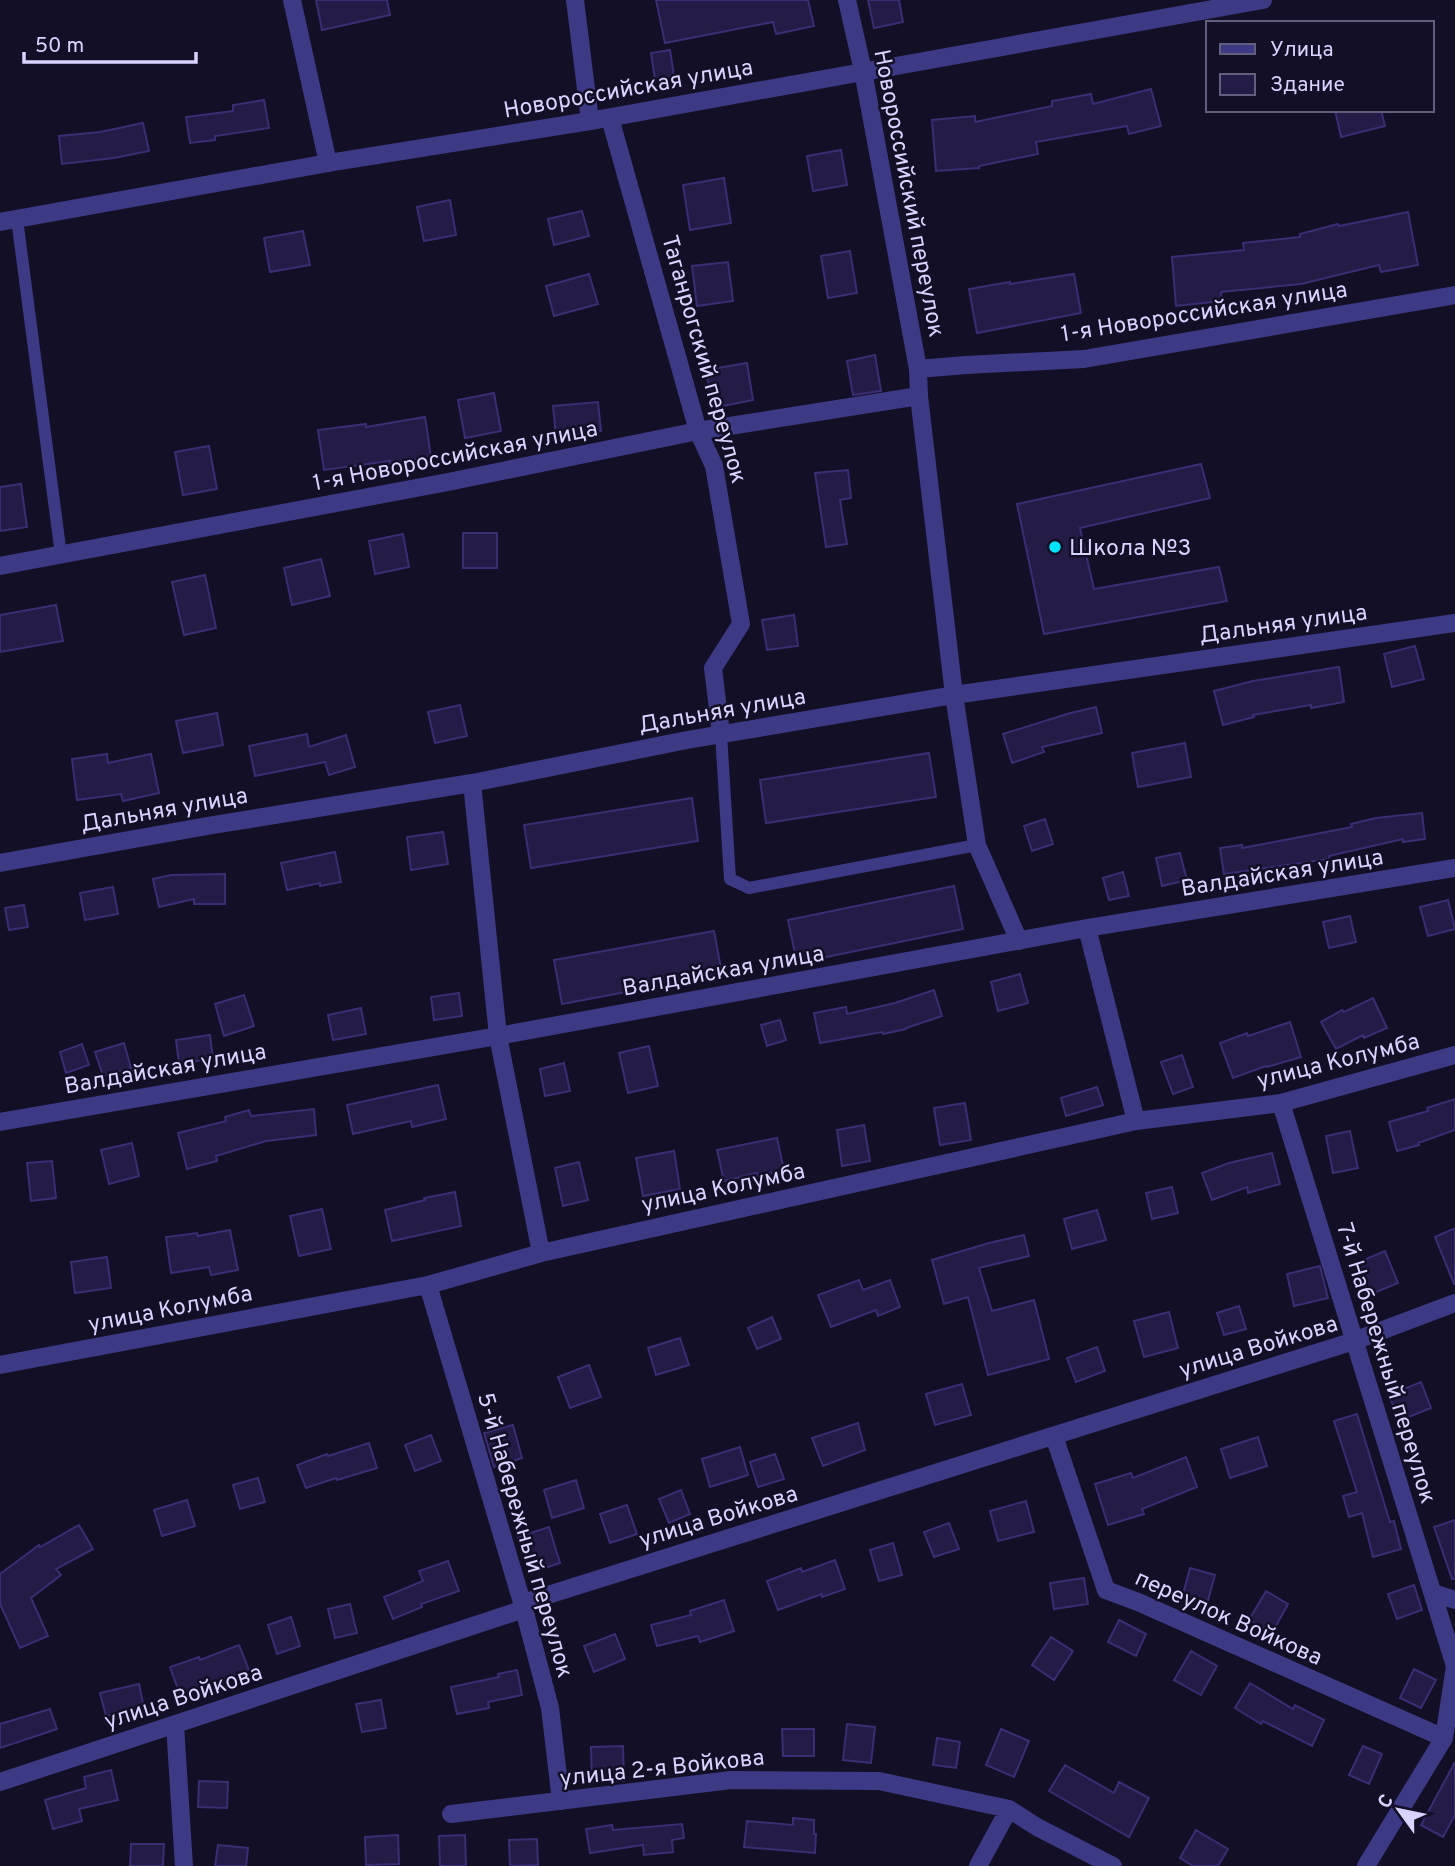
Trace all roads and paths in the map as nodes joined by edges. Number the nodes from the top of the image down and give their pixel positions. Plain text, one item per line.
1 (292, 0) edge
2 (575, 0) edge
3 (847, 0) edge
4 (1263, 0) edge
5 (863, 71) junction
6 (610, 118) junction
7 (590, 121) junction
8 (328, 163) junction
9 (8, 220) edge
10 (1455, 295) edge
11 (918, 369) junction
12 (919, 396) junction
13 (698, 431) junction
14 (61, 555) junction
15 (0, 566) edge
16 (1455, 623) edge
17 (954, 695) junction
18 (721, 734) junction
19 (472, 783) junction
20 (977, 845) junction
21 (0, 863) edge
22 (1455, 868) edge
23 (1087, 928) junction
24 (1019, 941) junction
25 (498, 1036) junction
26 (1455, 1055) edge
27 (1282, 1103) junction
28 (1136, 1121) junction
29 (0, 1122) edge
30 (541, 1253) junction
31 (428, 1285) junction
32 (1455, 1303) edge
33 (1354, 1341) junction
34 (0, 1365) edge
35 (1054, 1436) junction
36 (1433, 1594) junction
37 (1455, 1600) edge
38 (524, 1609) junction
39 (175, 1725) junction
40 (1444, 1738) junction
41 (0, 1782) edge
42 (561, 1801) junction
43 (1009, 1809) junction
44 (451, 1814) dead end
45 (184, 1866) edge
46 (978, 1866) edge
47 (1113, 1866) edge
48 (1366, 1866) edge

1 - 8 street
2 - 7 street
3 - 5 street, Новороссийский переулок
4 - 5 street, Новороссийская улица
5 - 6 street, Новороссийская улица
5 - 11 street, Новороссийский переулок
6 - 7 street, Новороссийская улица
6 - 13 street, Таганрогский переулок
7 - 8 street, Новороссийская улица
8 - 9 street, Новороссийская улица
9 - 14 lane
10 - 11 street, 1-я Новороссийская улица
11 - 12 street, Новороссийский переулок
12 - 13 street, 1-я Новороссийская улица
12 - 17 street, Новороссийский переулок
13 - 14 street, 1-я Новороссийская улица
13 - 18 street, Таганрогский переулок
14 - 15 street, 1-я Новороссийская улица
16 - 17 street, Дальняя улица
17 - 18 street, Дальняя улица
17 - 20 street, Новороссийский переулок
18 - 19 street, Дальняя улица
18 - 20 lane
19 - 21 street, Дальняя улица
19 - 25 street
20 - 24 street, Новороссийский переулок
22 - 23 street, Валдайская улица
23 - 24 street, Валдайская улица
23 - 28 street
24 - 25 street, Валдайская улица
25 - 29 street, Валдайская улица
25 - 30 street
26 - 27 street, улица Колумба
27 - 28 street, улица Колумба
27 - 33 street, 7-й Набережный переулок
28 - 30 street, улица Колумба
30 - 31 street, улица Колумба
31 - 34 street, улица Колумба
31 - 38 street, 5-й Набережный переулок
32 - 33 street, улица Войкова
33 - 35 street, улица Войкова
33 - 36 street, 7-й Набережный переулок
35 - 38 street, улица Войкова
35 - 40 street, переулок Войкова
36 - 37 street
36 - 40 street, 7-й Набережный переулок
38 - 39 street, улица Войкова
38 - 42 street, 5-й Набережный переулок
39 - 41 street, улица Войкова
39 - 45 street
40 - 48 street, 7-й Набережный переулок
42 - 43 street, улица 2-я Войкова
42 - 44 street, улица 2-я Войкова
43 - 46 street
43 - 47 street, улица 2-я Войкова

